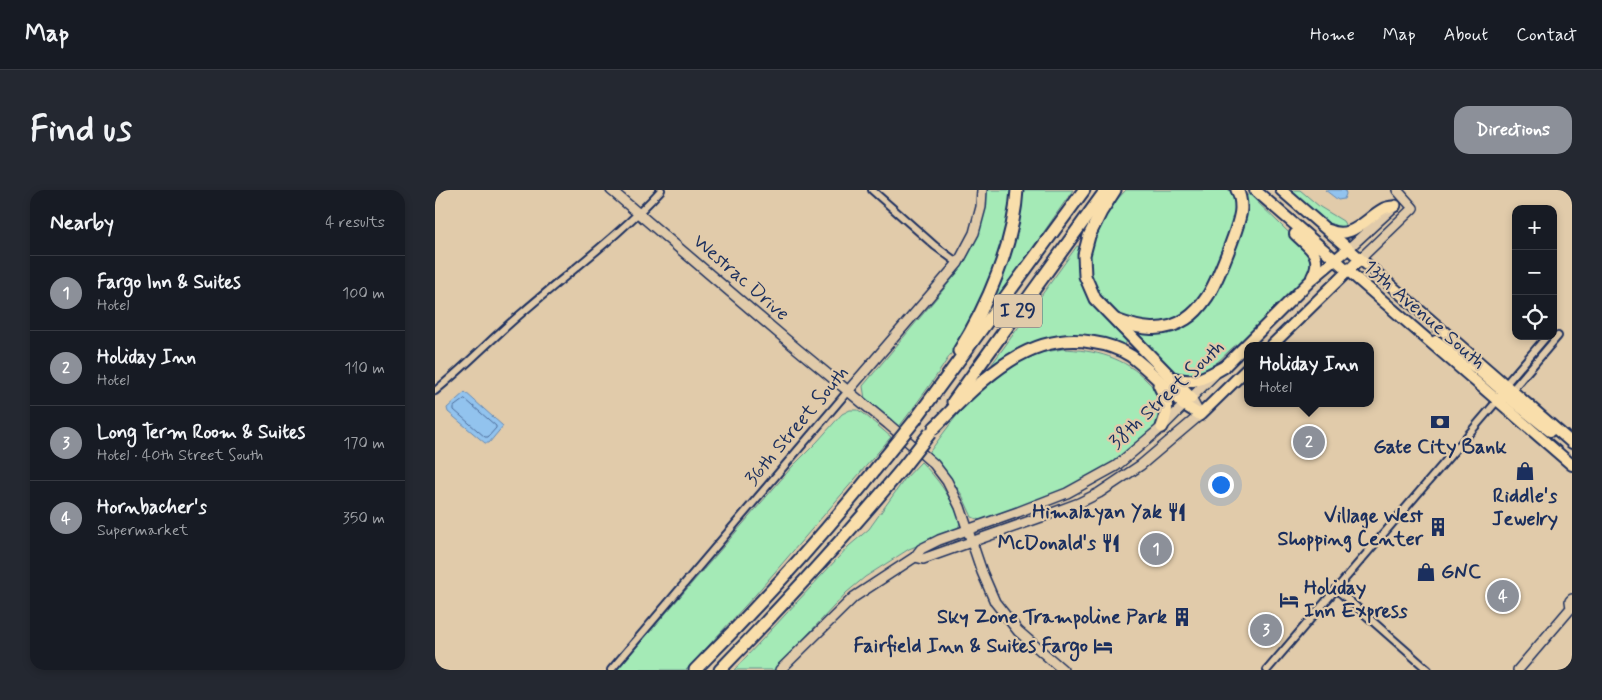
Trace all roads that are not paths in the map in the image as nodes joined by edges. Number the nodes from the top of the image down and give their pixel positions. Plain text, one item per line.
1 (611, 190) edge
2 (661, 190) edge
3 (872, 190) edge
4 (982, 190) edge
5 (1017, 190) edge
6 (1084, 190) edge
7 (1106, 190) edge
8 (1115, 190) edge
9 (1237, 190) edge
10 (1255, 190) edge
11 (1281, 190) edge
12 (1397, 190) edge
13 (1403, 198) junction
14 (1395, 206) junction
15 (639, 213) junction
16 (1321, 225) junction
17 (1348, 249) junction
18 (1360, 259) junction
19 (1335, 260) junction
20 (958, 263) junction
21 (1347, 271) junction
22 (1311, 281) junction
23 (1111, 318) junction
24 (1409, 325) junction
25 (1558, 336) dead end
26 (1544, 340) edge
27 (1249, 342) edge
28 (1275, 342) edge
29 (1244, 346) edge
30 (1223, 367) junction
31 (1244, 372) edge
32 (1151, 373) junction
33 (1171, 378) junction
34 (942, 386) junction
35 (1508, 388) junction
36 (435, 391) edge
37 (849, 391) junction
38 (1497, 401) junction
39 (1187, 402) junction
40 (1200, 415) junction
41 (1162, 427) junction
42 (932, 430) junction
43 (1572, 444) edge
44 (1572, 465) edge
45 (968, 530) junction
46 (972, 542) junction
47 (915, 557) junction
48 (1336, 589) junction
49 (1572, 605) edge
50 (611, 670) edge
51 (695, 670) edge
52 (720, 670) edge
53 (780, 670) edge
54 (1063, 670) edge
55 (1267, 670) edge
56 (1429, 670) edge
57 (1517, 670) edge

1 - 15 street, Westrac Drive
2 - 15 street
3 - 20 street
4 - 20 street, 36th Street South
5 - 34 highway
6 - 34 highway, I 29
7 - 42 highway, I 29
8 - 23 highway
9 - 23 highway
10 - 19 main road, 13th Avenue South
10 - 22 main road
11 - 16 main road, 13th Avenue South
12 - 13 street
13 - 14 street, 38th Street South
13 - 18 street
14 - 16 main road
14 - 17 street, 38th Street South
15 - 36 street
15 - 37 street, Westrac Drive
16 - 17 main road, 13th Avenue South
17 - 18 main road, 13th Avenue South
17 - 19 main road, 38th Street South
18 - 21 main road
18 - 35 main road, 13th Avenue South
19 - 21 main road, 13th Avenue South
19 - 22 main road, 38th Street South
20 - 37 street, 36th Street South
21 - 24 main road, 13th Avenue South
21 - 28 main road
22 - 27 main road, 38th Street South
23 - 33 highway
24 - 35 main road
24 - 38 main road, 13th Avenue South
25 - 35 street
26 - 35 street
29 - 30 main road, 38th Street South
30 - 33 highway
30 - 39 street, 38th Street South
31 - 40 main road, 38th Street South
32 - 39 highway
32 - 41 highway
32 - 42 highway
33 - 39 highway
34 - 51 highway, I 29, bridge
35 - 43 main road, 13th Avenue South
37 - 45 street, Westrac Drive
37 - 50 street, 36th Street South
38 - 43 main road
38 - 44 main road, 13th Avenue South
38 - 48 street
39 - 40 main road
39 - 41 street, 38th Street South
40 - 46 street, 38th Street South
41 - 45 street, 38th Street South
42 - 52 highway, I 29, bridge
45 - 46 street, Westrac Drive
45 - 47 street, 38th Street South
46 - 47 street, 38th Street South
46 - 54 street, Westrac Drive
47 - 53 street, 38th Street South
48 - 55 street
48 - 56 street
49 - 57 street

